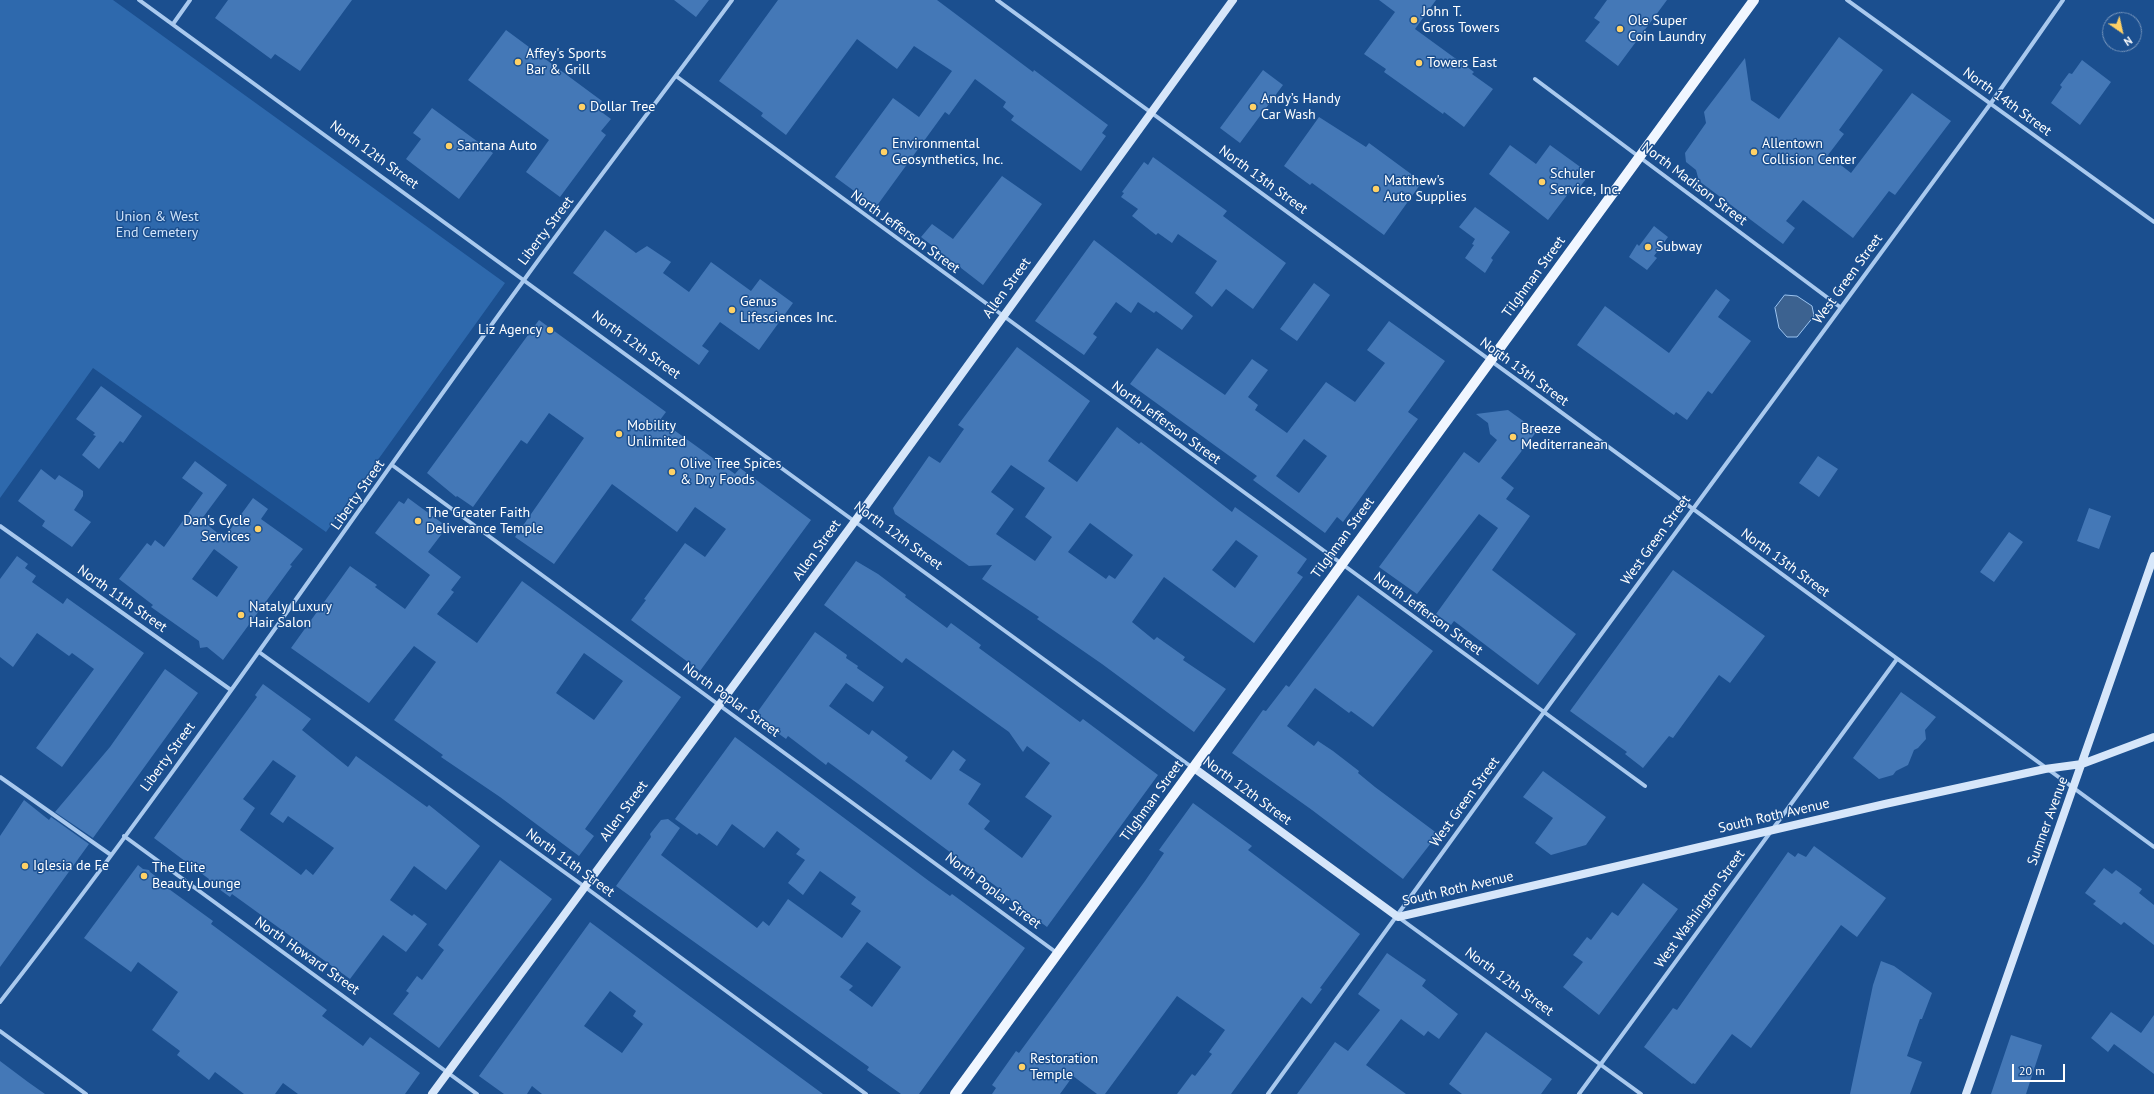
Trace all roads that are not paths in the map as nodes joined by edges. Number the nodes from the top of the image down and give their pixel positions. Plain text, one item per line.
1 (139, 0) edge
2 (190, 0) edge
3 (732, 0) edge
4 (998, 0) edge
5 (1233, 0) edge
6 (1754, 0) edge
7 (1847, 0) edge
8 (2063, 0) edge
9 (173, 24) junction
10 (676, 76) junction
11 (1535, 79) dead end
12 (1991, 103) junction
13 (1151, 112) junction
14 (1639, 157) junction
15 (2154, 222) edge
16 (524, 280) junction
17 (1840, 307) junction
18 (1002, 317) junction
19 (1490, 361) junction
20 (392, 465) junction
21 (1692, 509) junction
22 (855, 521) junction
23 (0, 526) edge
24 (2154, 556) edge
25 (1341, 564) junction
26 (259, 652) junction
27 (1897, 659) junction
28 (231, 690) junction
29 (719, 705) junction
30 (1544, 712) junction
31 (2154, 737) edge
32 (2082, 764) junction
33 (1194, 768) junction
34 (2045, 769) junction
35 (0, 777) edge
36 (1645, 786) dead end
37 (2074, 788) junction
38 (1771, 830) junction
39 (124, 836) junction
40 (2154, 847) edge
41 (111, 855) junction
42 (585, 887) junction
43 (1398, 917) junction
44 (1058, 953) junction
45 (0, 1002) edge
46 (0, 1031) edge
47 (1600, 1064) junction
48 (448, 1072) junction
49 (86, 1094) edge
50 (432, 1094) edge
51 (477, 1094) edge
52 (866, 1094) edge
53 (955, 1094) edge
54 (1268, 1094) edge
55 (1579, 1094) edge
56 (1641, 1094) edge
57 (1966, 1094) edge

1 - 9 street, North 12th Street
2 - 9 street
3 - 10 street, Liberty Street
4 - 13 street, North 13th Street
5 - 13 street, Allen Street
6 - 14 main road, Tilghman Street
7 - 12 street, North 14th Street
8 - 12 street, West Green Street
9 - 16 street, North 12th Street
10 - 16 street, Liberty Street
10 - 18 street, North Jefferson Street
11 - 14 street, North Madison Street
12 - 15 street, North 14th Street
12 - 17 street, West Green Street
13 - 18 street, Allen Street
13 - 19 street, North 13th Street
14 - 17 street, North Madison Street
14 - 19 main road, Tilghman Street
16 - 20 street, Liberty Street
16 - 22 street, North 12th Street
17 - 21 street, West Green Street
18 - 22 street, Allen Street
18 - 25 street, North Jefferson Street
19 - 21 street, North 13th Street
19 - 25 main road, Tilghman Street
20 - 26 street, Liberty Street
20 - 29 street, North Poplar Street
21 - 27 street, North 13th Street
21 - 30 street, West Green Street
22 - 29 street, Allen Street
22 - 33 street, North 12th Street
23 - 28 street, North 11th Street
24 - 32 street, Sumner Avenue
25 - 30 street, North Jefferson Street
25 - 33 main road, Tilghman Street
26 - 28 street, Liberty Street
26 - 42 street, North 11th Street
27 - 34 street, North 13th Street
27 - 38 street, West Washington Street
28 - 39 street, Liberty Street
29 - 42 street, Allen Street
29 - 44 street, North Poplar Street
30 - 36 street, North Jefferson Street
30 - 43 street, West Green Street
31 - 32 street, South Roth Avenue
32 - 34 street, South Roth Avenue
32 - 37 street, Sumner Avenue
33 - 43 street, North 12th Street
33 - 44 main road, Tilghman Street
34 - 37 street, North 13th Street
34 - 38 street, South Roth Avenue
35 - 41 street
37 - 40 street, North 13th Street
37 - 57 street, Sumner Avenue
38 - 43 street, South Roth Avenue
38 - 47 street, West Washington Street
39 - 41 street, Liberty Street
39 - 48 street, North Howard Street
41 - 45 street, Liberty Street
42 - 48 street, Allen Street
42 - 52 street, North 11th Street
43 - 47 street, North 12th Street
43 - 54 street, West Green Street
44 - 53 main road, Tilghman Street
46 - 49 street
47 - 55 street, West Washington Street
47 - 56 street, North 12th Street
48 - 50 street, Allen Street
48 - 51 street, North Howard Street

